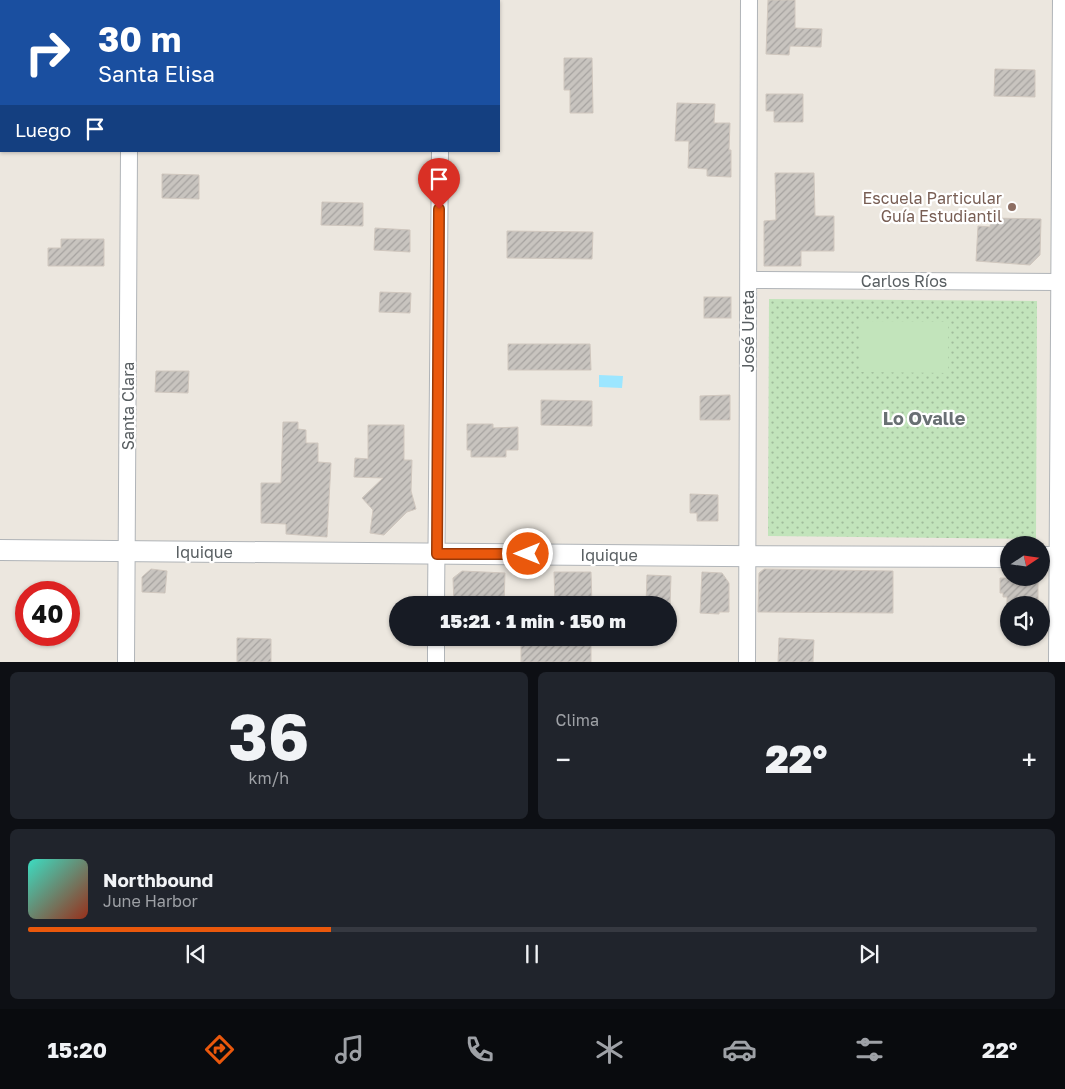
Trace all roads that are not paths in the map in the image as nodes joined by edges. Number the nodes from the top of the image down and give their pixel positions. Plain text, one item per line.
1 (749, 0) edge
2 (1061, 0) edge
3 (130, 152) edge
4 (440, 152) edge
5 (749, 280) junction
6 (1059, 282) junction
7 (0, 550) edge
8 (127, 551) junction
9 (437, 554) junction
10 (748, 556) junction
11 (1000, 557) edge
12 (1055, 557) edge
13 (436, 596) edge
14 (436, 646) edge
15 (126, 662) edge
16 (436, 662) edge
17 (747, 662) edge
18 (1057, 662) edge

1 - 5 street, José Ureta
2 - 6 street
3 - 8 street, Santa Clara
4 - 9 street
5 - 6 street, Carlos Ríos
5 - 10 street, José Ureta
6 - 12 street
7 - 8 street, Iquique
8 - 9 street, Iquique
8 - 15 street, Santa Clara
9 - 10 street, Iquique
9 - 13 street
10 - 11 street, Iquique
10 - 17 street, José Ureta
12 - 18 street
14 - 16 street

